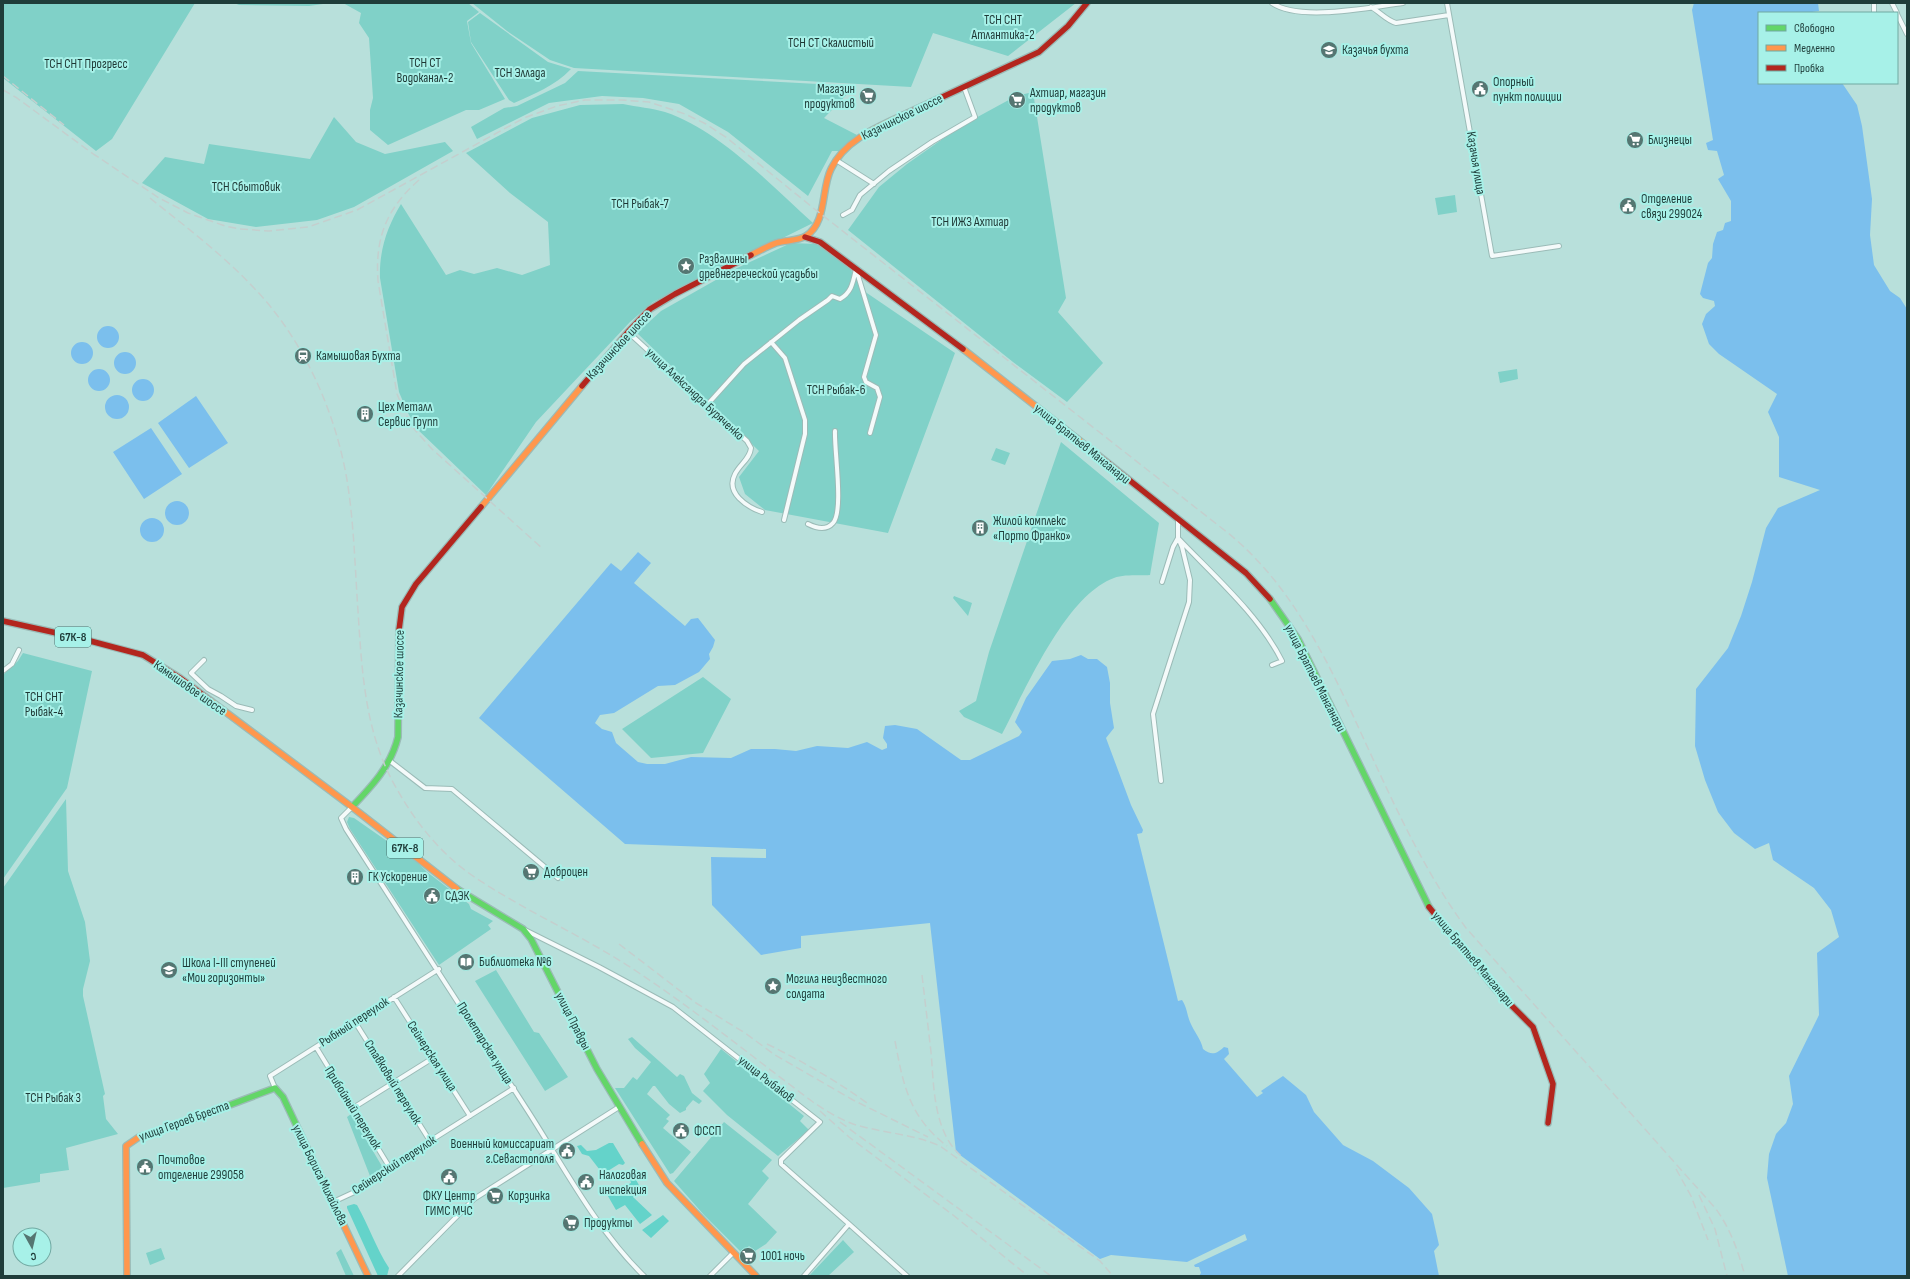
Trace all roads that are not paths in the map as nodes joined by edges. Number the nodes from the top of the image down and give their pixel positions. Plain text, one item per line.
1 (1087, 3) edge
2 (1272, 3) edge
3 (1403, 3) edge
4 (1447, 3) edge
5 (1892, 3) edge
6 (1370, 7) junction
7 (1896, 12) edge
8 (1449, 15) junction
9 (1898, 15) edge
10 (1907, 34) edge
11 (964, 87) junction
12 (836, 160) junction
13 (874, 184) junction
14 (843, 215) dead end
15 (805, 236) junction
16 (1559, 246) dead end
17 (856, 269) junction
18 (628, 332) junction
19 (771, 342) junction
20 (707, 405) junction
21 (834, 431) dead end
22 (870, 433) dead end
23 (762, 512) dead end
24 (784, 520) dead end
25 (1178, 521) junction
26 (808, 524) dead end
27 (1178, 538) junction
28 (1162, 582) dead end
29 (3, 621) edge
30 (19, 650) dead end
31 (204, 660) dead end
32 (1272, 666) dead end
33 (3, 671) edge
34 (252, 710) dead end
35 (390, 761) junction
36 (1161, 781) dead end
37 (352, 807) junction
38 (558, 878) dead end
39 (523, 929) junction
40 (438, 969) junction
41 (394, 997) junction
42 (355, 1022) junction
43 (316, 1047) junction
44 (433, 1058) junction
45 (270, 1076) joint
46 (394, 1082) junction
47 (275, 1088) junction
48 (514, 1088) junction
49 (353, 1108) junction
50 (619, 1108) junction
51 (470, 1116) junction
52 (1548, 1123) dead end
53 (430, 1141) junction
54 (552, 1149) junction
55 (390, 1168) junction
56 (333, 1202) junction
57 (849, 1224) junction
58 (734, 1253) junction
59 (126, 1276) edge
60 (368, 1276) edge
61 (398, 1276) edge
62 (644, 1276) edge
63 (710, 1276) edge
64 (756, 1276) edge
65 (804, 1276) edge
66 (907, 1276) edge

1 - 11 main road, Казачинское шоссе
2 - 6 street
3 - 6 street
4 - 8 street, Казачья улица
5 - 7 street
6 - 8 street
8 - 16 street, Казачья улица
9 - 10 street
11 - 12 main road, Казачинское шоссе
11 - 13 street
12 - 13 street
12 - 15 main road, Казачинское шоссе
13 - 14 street
15 - 17 main road, улица Братьев Манганари
15 - 18 main road, Казачинское шоссе
17 - 19 street
17 - 22 street
17 - 25 main road, улица Братьев Манганари
18 - 20 street, улица Александра Буряченко
18 - 35 main road, Казачинское шоссе
19 - 20 street
19 - 24 street
20 - 23 street, улица Александра Буряченко
21 - 26 street
25 - 27 street
25 - 52 main road, улица Братьев Манганари
27 - 28 street
27 - 32 street
27 - 36 street
29 - 37 main road, Камышовое шоссе / 67К-8
30 - 33 street
31 - 34 street
35 - 37 main road, Казачинское шоссе
35 - 38 street
37 - 39 main road, улица Правды / 67К-8
37 - 40 street, Пролетарская улица
39 - 50 main road, улица Правды
39 - 57 street, улица Рыбаков
40 - 41 street, Рыбный переулок
40 - 48 street, Пролетарская улица
41 - 42 street, Рыбный переулок
41 - 44 street, Сейнерская улица
42 - 43 street, Рыбный переулок
42 - 46 street, Ставковый переулок
43 - 45 street, Рыбный переулок
43 - 49 street, Прибойный переулок
44 - 46 street
44 - 51 street, Сейнерская улица
45 - 47 street, улица Бориса Михайлова
46 - 49 street
46 - 53 street, Ставковый переулок
47 - 56 main road, улица Бориса Михайлова
47 - 59 main road, улица Героев Бреста
48 - 51 street, Сейнерский переулок
48 - 54 street, Пролетарская улица
49 - 55 street, Прибойный переулок
50 - 54 street
50 - 58 main road, улица Правды
51 - 53 street, Сейнерский переулок
53 - 55 street, Сейнерский переулок
54 - 61 street
54 - 62 street, Пролетарская улица
55 - 56 street, Сейнерский переулок
56 - 60 main road, улица Бориса Михайлова
57 - 65 street
57 - 66 street
58 - 63 street
58 - 64 main road, улица Правды

